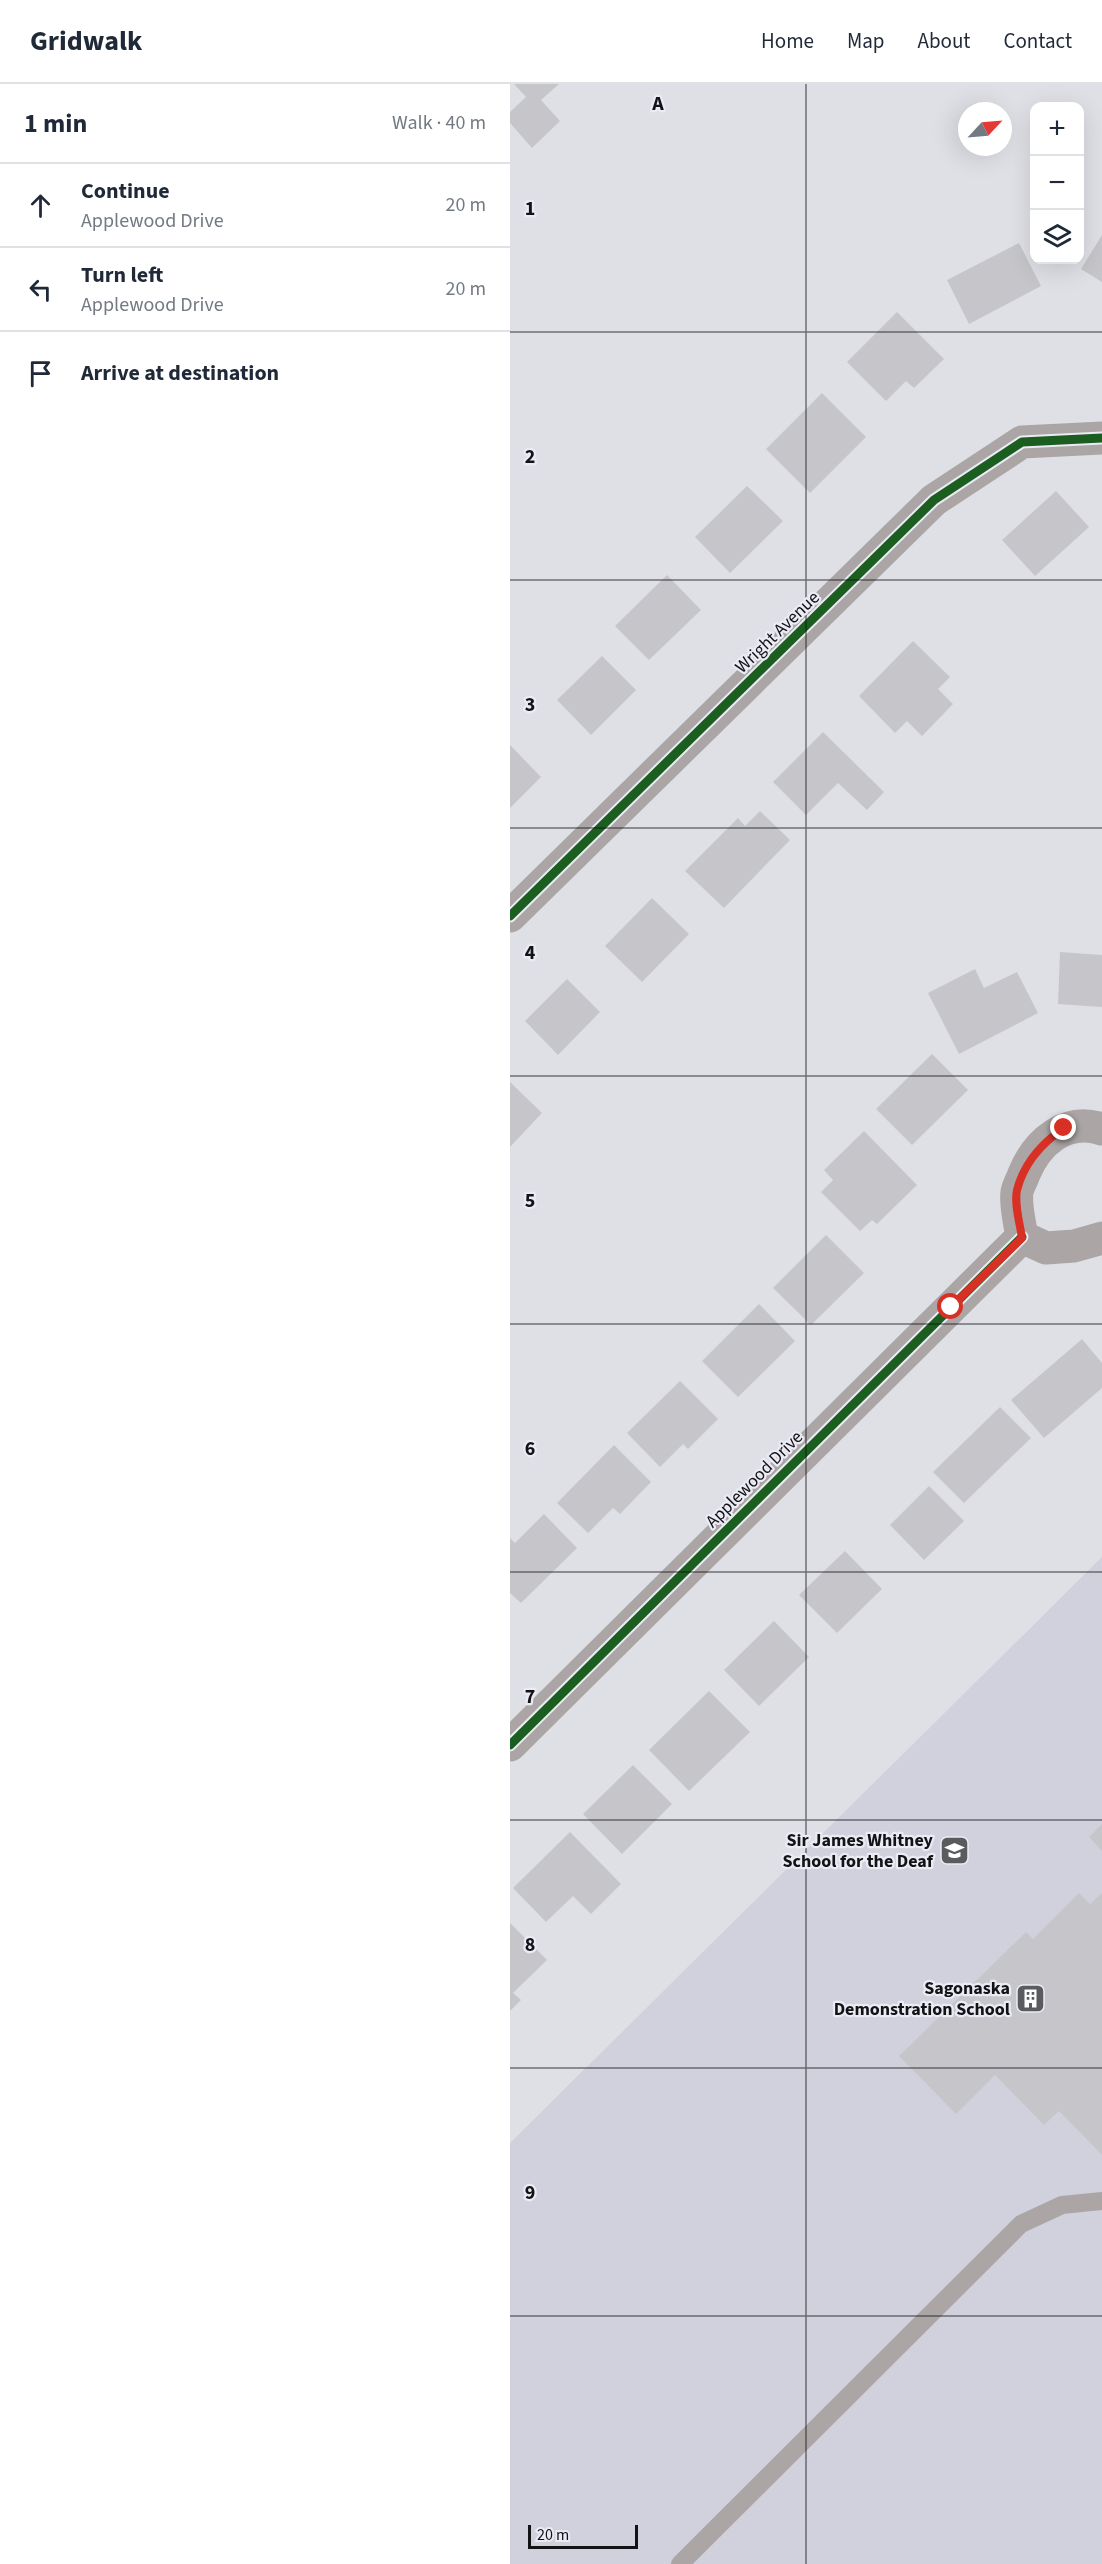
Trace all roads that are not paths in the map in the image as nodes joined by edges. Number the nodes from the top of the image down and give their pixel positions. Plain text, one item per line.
1 (1102, 438) edge
2 (510, 916) edge
3 (1102, 1129) edge
4 (1022, 1238) junction
5 (1102, 1238) edge
6 (510, 1745) edge
7 (1102, 2201) edge
8 (680, 2564) edge

1 - 2 street, Wright Avenue
3 - 4 street
4 - 5 street
4 - 6 street, Applewood Drive
7 - 8 lane

